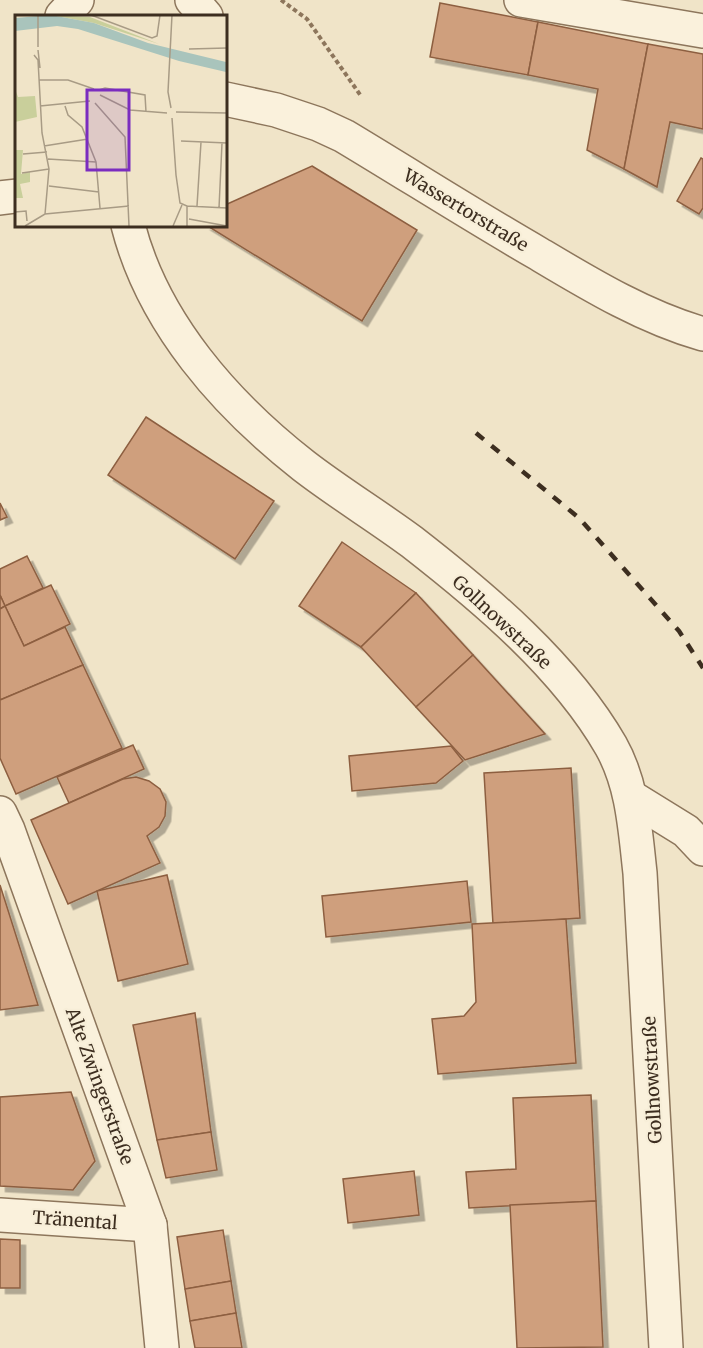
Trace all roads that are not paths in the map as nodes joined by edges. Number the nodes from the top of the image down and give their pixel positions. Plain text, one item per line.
1 (77, 0) edge
2 (521, 0) edge
3 (63, 15) edge
4 (703, 32) edge
5 (226, 99) edge
6 (15, 196) edge
7 (0, 198) edge
8 (128, 226) edge
9 (703, 334) edge
10 (631, 797) junction
11 (3, 825) edge
12 (703, 849) edge
13 (0, 1215) edge
14 (150, 1225) junction
15 (162, 1348) edge
16 (666, 1348) edge

1 - 3 street
2 - 4 street
5 - 9 street, Wassertorstraße
6 - 7 street
8 - 10 street, Gollnowstraße
10 - 12 street
10 - 16 street, Gollnowstraße
11 - 14 street, Alte Zwingerstraße
13 - 14 street, Tränental
14 - 15 street, Alte Zwingerstraße

